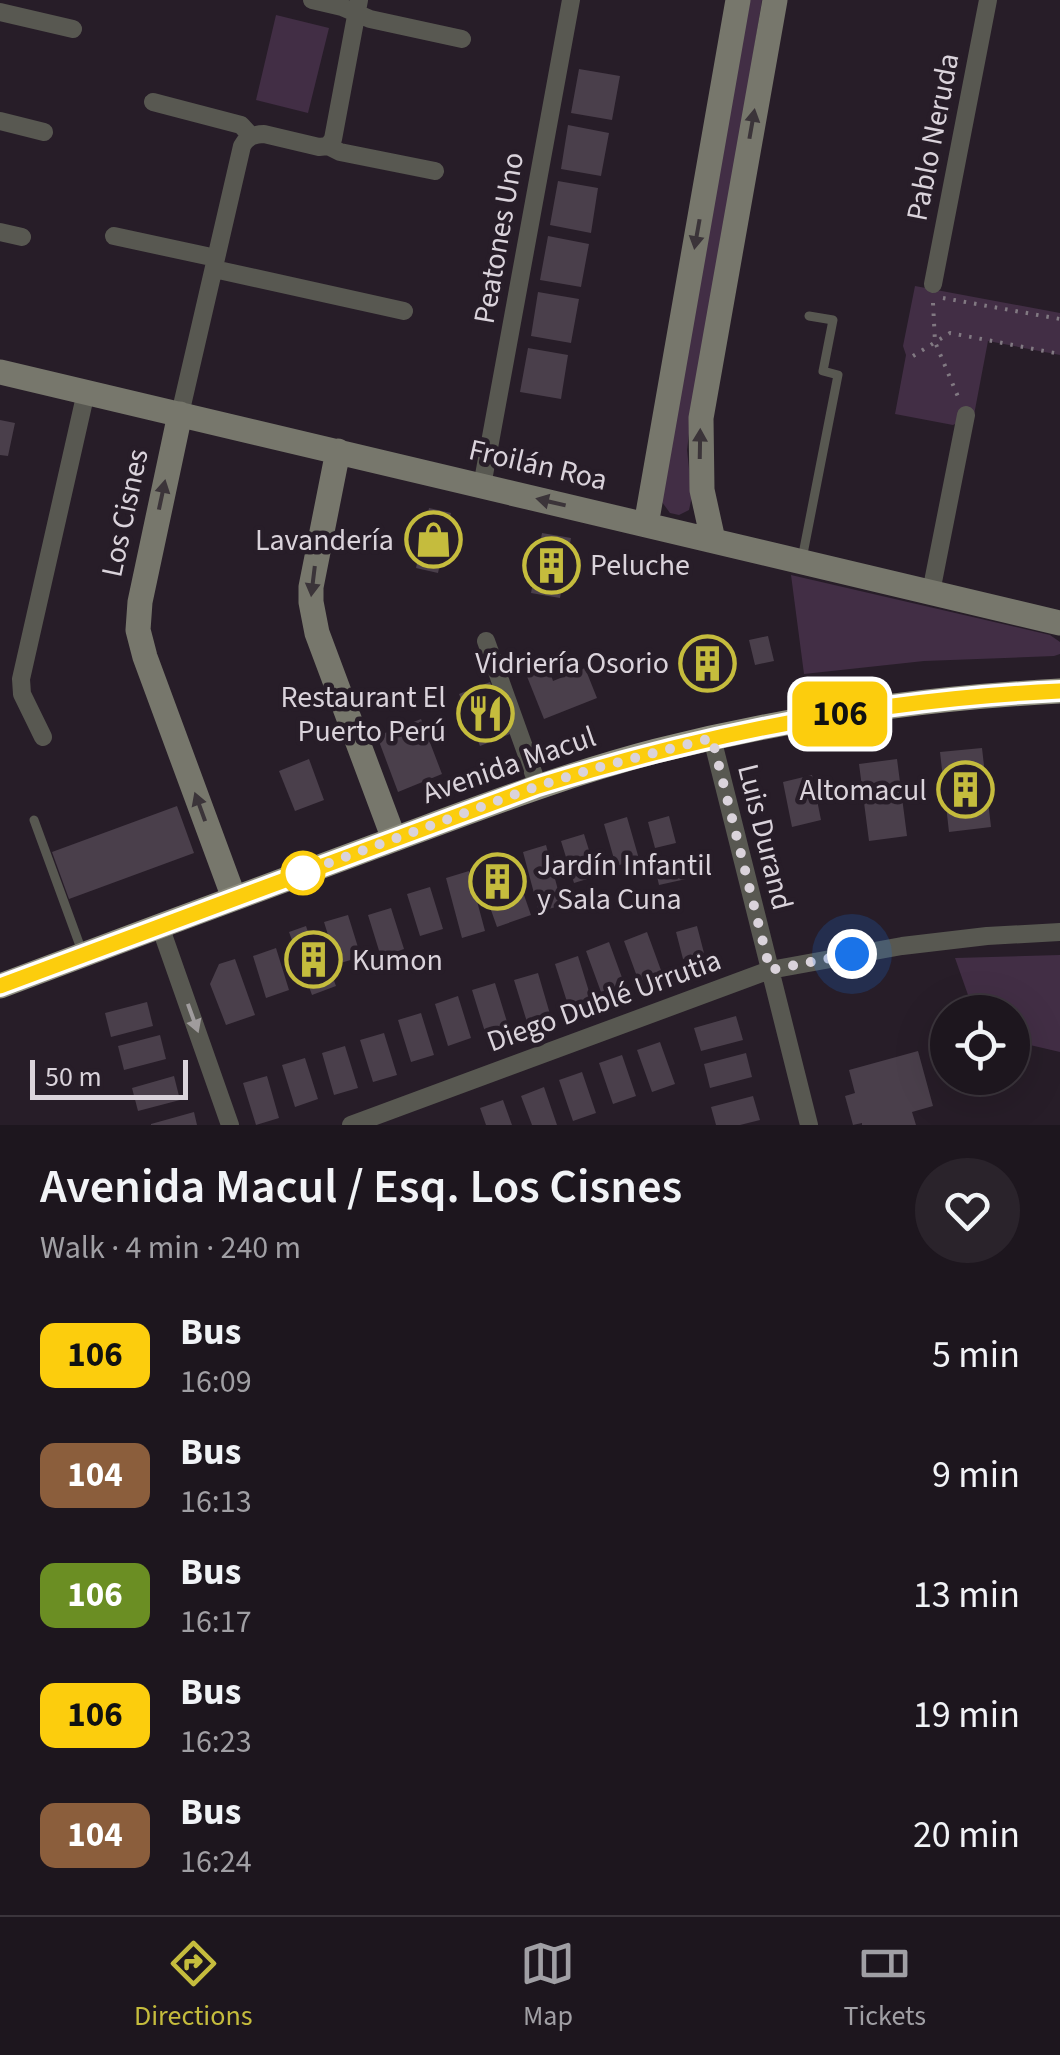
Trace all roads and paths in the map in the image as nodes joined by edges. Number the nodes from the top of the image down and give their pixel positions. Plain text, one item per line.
1 (312, 0) edge
2 (571, 0) edge
3 (738, 0) edge
4 (775, 0) edge
5 (988, 0) edge
6 (358, 7) edge
7 (0, 12) edge
8 (73, 29) dead end
9 (462, 40) dead end
10 (153, 102) dead end
11 (0, 122) edge
12 (44, 132) dead end
13 (251, 136) junction
14 (328, 146) junction
15 (435, 171) dead end
16 (0, 232) edge
17 (114, 236) dead end
18 (22, 237) dead end
19 (215, 264) junction
20 (933, 284) dead end
21 (404, 312) dead end
22 (809, 316) dead end
23 (1060, 318) edge
24 (934, 342) junction
25 (1060, 354) edge
26 (913, 356) dead end
27 (0, 372) edge
28 (86, 392) junction
29 (180, 414) junction
30 (966, 414) joint
31 (338, 452) junction
32 (482, 486) junction
33 (646, 524) junction
34 (713, 540) junction
35 (802, 562) junction
36 (931, 592) junction
37 (1060, 622) edge
38 (486, 641) dead end
39 (1060, 692) edge
40 (43, 737) dead end
41 (712, 738) junction
42 (538, 786) junction
43 (34, 820) dead end
44 (394, 839) junction
45 (234, 898) junction
46 (160, 926) junction
47 (1060, 932) edge
48 (84, 955) junction
49 (770, 970) junction
50 (0, 986) edge
51 (230, 1125) edge
52 (351, 1125) edge
53 (809, 1125) edge

1 - 6 street
2 - 32 street, Peatones Uno
3 -> 33 main road
34 -> 4 main road
5 - 20 street, Pablo Neruda
6 - 9 street
6 - 14 street
7 - 8 street
10 - 13 street
11 - 12 street
13 - 14 street
13 - 19 street, Los Cisnes
14 - 15 street
16 - 18 street
17 - 19 street
19 - 21 street
19 - 29 street, Los Cisnes
22 - 35 lane
23 - 24 path
24 - 25 path
24 - 26 path
24 - 30 path
27 - 28 main road, Froilán Roa
28 - 29 main road, Froilán Roa
28 - 40 street
29 - 31 main road, Froilán Roa
45 -> 29 main road, Los Cisnes
30 - 36 street
31 - 32 main road, Froilán Roa
31 -> 44 main road
33 -> 32 main road, Froilán Roa
33 - 34 main road, Froilán Roa
34 - 35 main road, Froilán Roa
35 - 36 main road, Froilán Roa
36 - 37 main road, Froilán Roa
38 - 42 street
39 - 41 main road, Avenida Macul
41 - 42 main road, Avenida Macul
41 - 49 street, Luis Durand
42 - 44 main road, Avenida Macul
43 - 48 lane
44 - 45 main road, Avenida Macul
45 - 46 main road, Avenida Macul
46 - 48 main road, Avenida Macul
46 -> 51 street
47 - 49 street, Diego Dublé Urrutia
48 - 50 main road, Avenida Macul
49 - 52 street, Diego Dublé Urrutia
49 - 53 street, Luis Durand

